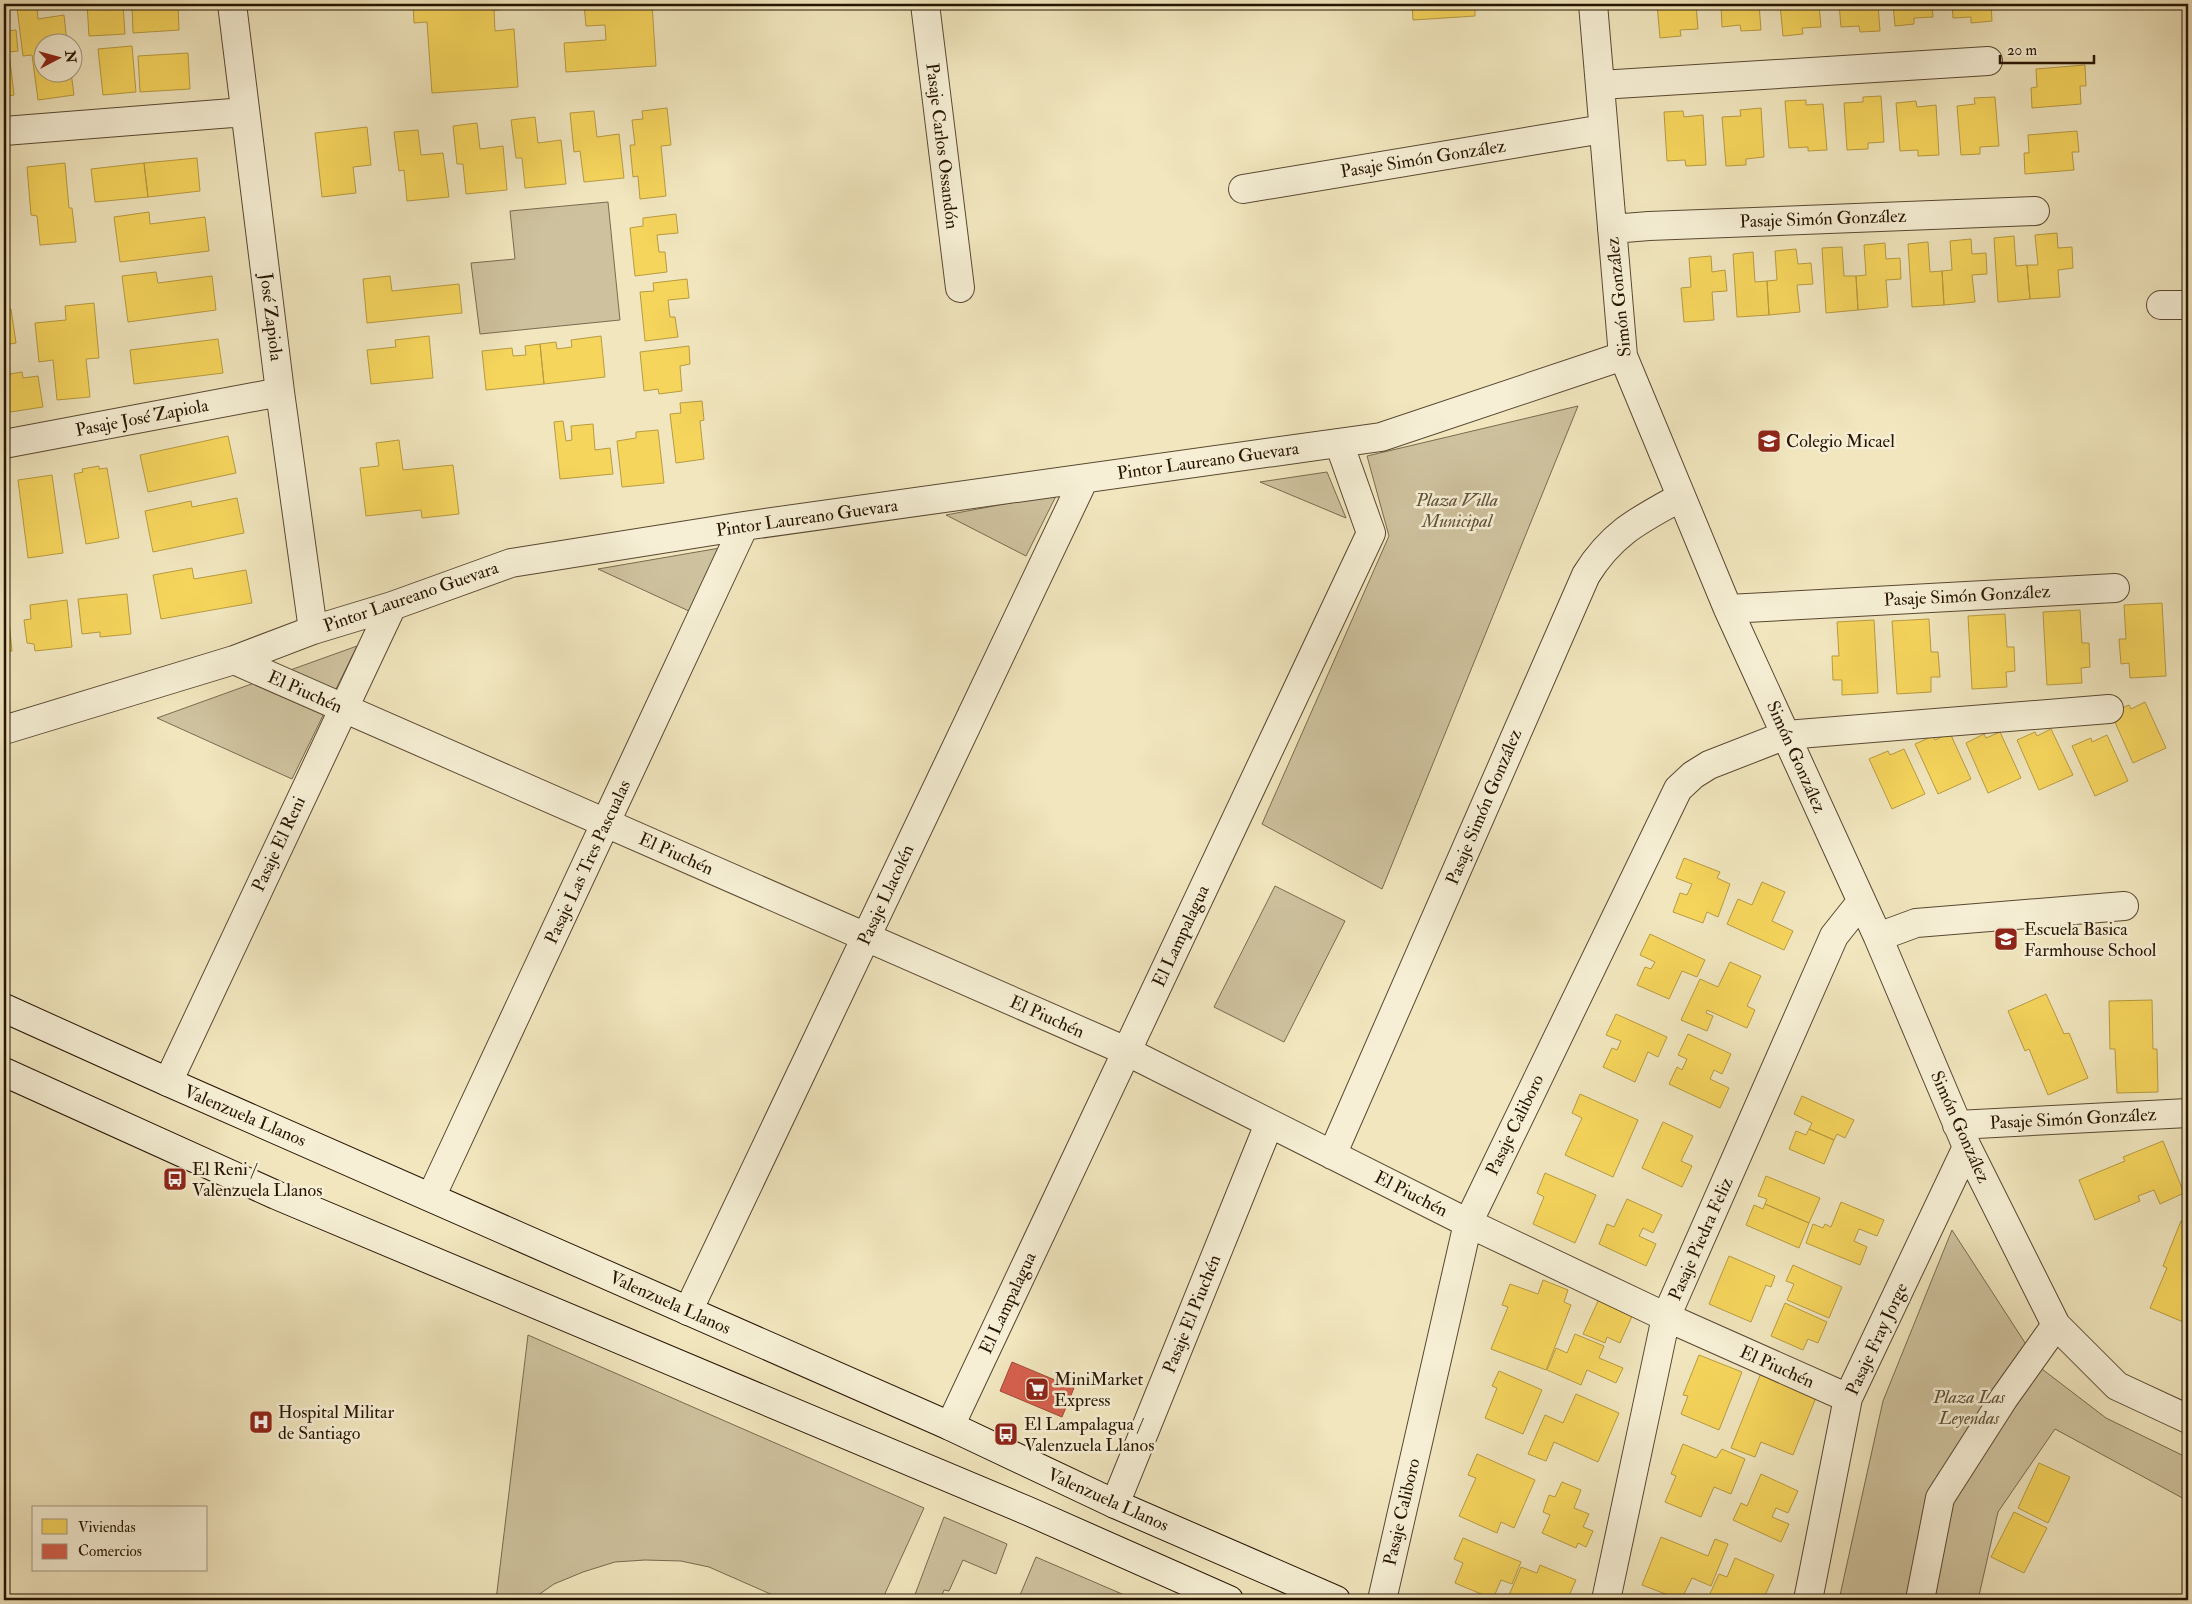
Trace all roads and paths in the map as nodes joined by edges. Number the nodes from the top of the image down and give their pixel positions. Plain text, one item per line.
1 (232, 4) edge
2 (924, 4) edge
3 (1593, 4) edge
4 (1988, 61) dead end
5 (1600, 85) junction
6 (245, 112) junction
7 (1603, 128) junction
8 (4, 131) edge
9 (1243, 189) dead end
10 (2035, 211) dead end
11 (1612, 229) junction
12 (960, 288) dead end
13 (2188, 305) edge
14 (2161, 306) dead end
15 (1622, 356) junction
16 (280, 392) junction
17 (1339, 443) junction
18 (4, 444) edge
19 (1084, 479) junction
20 (1681, 497) junction
21 (744, 526) junction
22 (2115, 588) dead end
23 (392, 606) junction
24 (1728, 610) junction
25 (313, 630) junction
26 (234, 660) junction
27 (343, 708) junction
28 (2109, 709) dead end
29 (4, 730) edge
30 (1786, 735) junction
31 (606, 823) junction
32 (1861, 902) junction
33 (2124, 906) dead end
34 (1878, 937) junction
35 (865, 938) junction
36 (4, 1008) edge
37 (1126, 1052) junction
38 (4, 1072) edge
39 (168, 1082) junction
40 (2188, 1113) edge
41 (1269, 1124) junction
42 (1962, 1136) junction
43 (1332, 1155) junction
44 (431, 1197) junction
45 (1468, 1223) junction
46 (688, 1311) junction
47 (1666, 1318) junction
48 (2056, 1325) junction
49 (1848, 1398) junction
50 (2188, 1419) edge
51 (950, 1426) junction
52 (1116, 1504) junction
53 (1229, 1600) edge
54 (1336, 1600) edge
55 (1382, 1600) edge
56 (1606, 1600) edge
57 (1808, 1600) edge
58 (1920, 1600) edge

1 - 6 street, José Zapiola
2 - 12 street, Pasaje Carlos Ossandón
3 - 5 street, Simón González
4 - 5 street
5 - 7 street, Simón González
6 - 8 street
6 - 16 street, José Zapiola
7 - 9 street, Pasaje Simón González
7 - 11 street, Simón González
10 - 11 street, Pasaje Simón González
11 - 15 street, Simón González
13 - 14 street
15 - 17 street, Pintor Laureano Guevara
15 - 20 street, Simón González
16 - 18 street, Pasaje José Zapiola
16 - 25 street, José Zapiola
17 - 19 street, Pintor Laureano Guevara
17 - 37 street, El Lampalagua
19 - 21 street, Pintor Laureano Guevara
19 - 35 street, Pasaje Llacolén
20 - 24 street, Simón González
20 - 43 street, Pasaje Simón González
21 - 23 street, Pintor Laureano Guevara
21 - 31 street, Pasaje Las Tres Pascualas
22 - 24 street, Pasaje Simón González
23 - 25 street, Pintor Laureano Guevara
23 - 27 street, Pasaje El Reni
24 - 30 street, Simón González
25 - 26 street, Pintor Laureano Guevara
26 - 27 street, El Piuchén
26 - 29 street, Pintor Laureano Guevara
27 - 31 street, El Piuchén
27 - 39 street, Pasaje El Reni
28 - 30 street
30 - 32 street, Simón González
30 - 45 street, Pasaje Caliboro
31 - 35 street, El Piuchén
31 - 44 street, Pasaje Las Tres Pascualas
32 - 34 street, Simón González
32 - 47 street, Pasaje Piedra Feliz
33 - 34 street
34 - 42 street, Simón González
35 - 37 street, El Piuchén
35 - 46 street, Pasaje Llacolén
36 - 39 street, Valenzuela Llanos
37 - 41 street, El Piuchén
37 - 51 street, El Lampalagua
38 - 53 street
39 - 44 street, Valenzuela Llanos
40 - 42 street, Pasaje Simón González
41 - 43 street, El Piuchén
41 - 52 street, Pasaje El Piuchén
42 - 48 street, Simón González
42 - 49 street, Pasaje Fray Jorge
43 - 45 street, El Piuchén
44 - 46 street, Valenzuela Llanos
45 - 47 street, El Piuchén
45 - 55 street, Pasaje Caliboro
46 - 51 street, Valenzuela Llanos
47 - 49 street, El Piuchén
47 - 56 street, Pasaje Piedra Feliz
48 - 50 street, Simón González
48 - 58 street
49 - 57 street, Pasaje Fray Jorge
51 - 52 street, Valenzuela Llanos
52 - 54 street, Valenzuela Llanos

